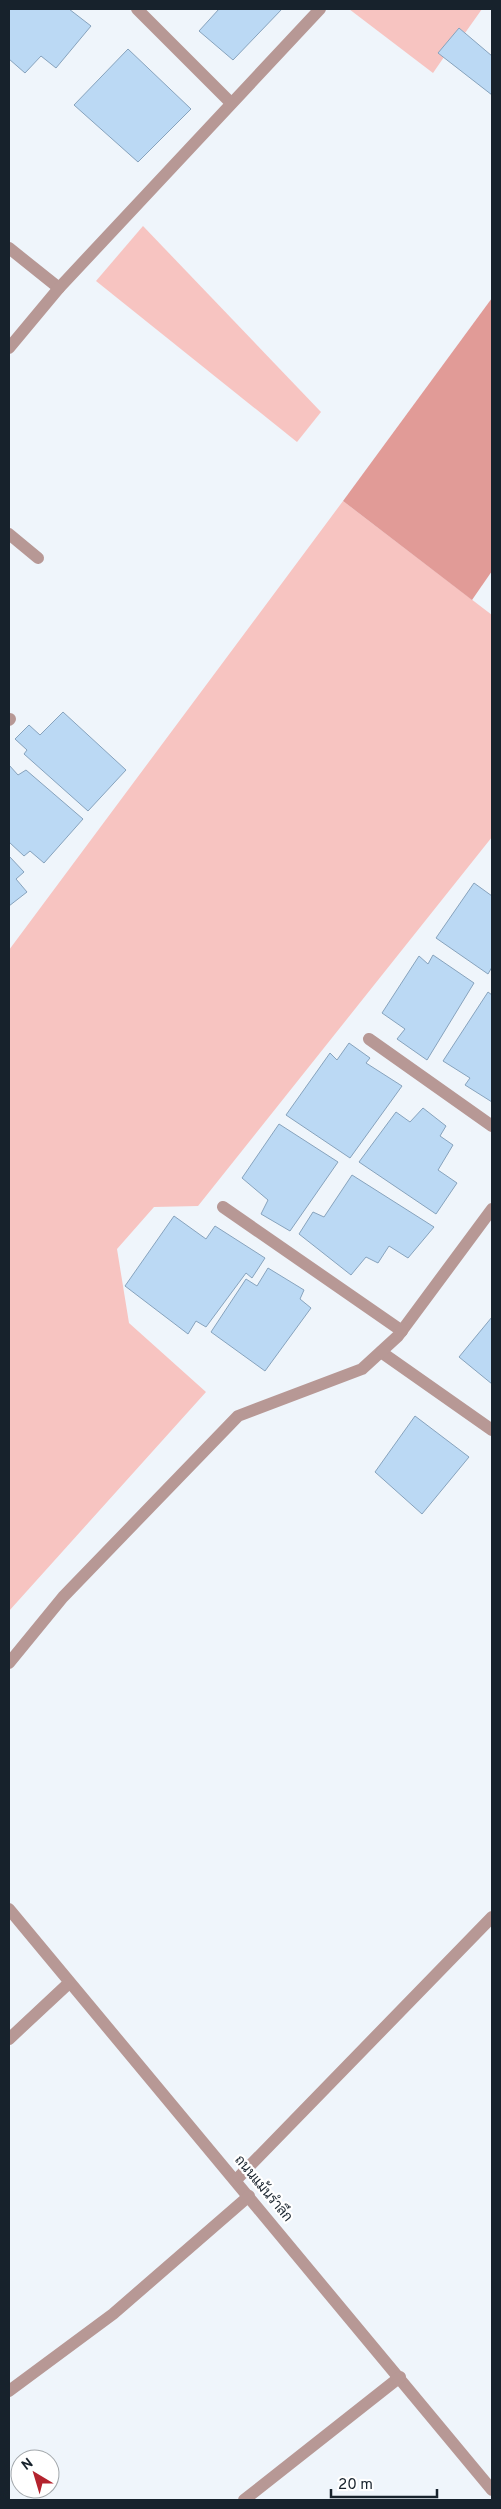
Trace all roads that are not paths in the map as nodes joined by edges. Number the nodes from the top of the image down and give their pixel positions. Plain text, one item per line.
1 (137, 9) edge
2 (320, 9) edge
3 (231, 103) junction
4 (9, 248) edge
5 (59, 288) junction
6 (9, 348) edge
7 (9, 534) edge
8 (38, 558) dead end
9 (369, 1040) dead end
10 (492, 1126) edge
11 (222, 1206) dead end
12 (492, 1209) edge
13 (402, 1331) junction
14 (381, 1352) junction
15 (492, 1430) edge
16 (9, 1663) edge
17 (9, 1909) edge
18 (492, 1917) edge
19 (69, 1983) junction
20 (9, 2039) edge
21 (236, 2180) junction
22 (249, 2196) junction
23 (400, 2378) junction
24 (9, 2391) edge
25 (490, 2482) edge
26 (244, 2500) edge

1 - 3 street
2 - 3 street
3 - 5 street
4 - 5 street
5 - 6 street
7 - 8 street
9 - 10 street
11 - 13 street
12 - 13 street
13 - 14 street
14 - 15 street
14 - 16 street
17 - 19 street, ถนนแม้นรำลึก
18 - 21 street
19 - 20 street
19 - 21 street, ถนนแม้นรำลึก
21 - 22 street, ถนนแม้นรำลึก
22 - 23 street, ถนนแม้นรำลึก
22 - 24 street
23 - 25 street, ถนนแม้นรำลึก
23 - 26 street

